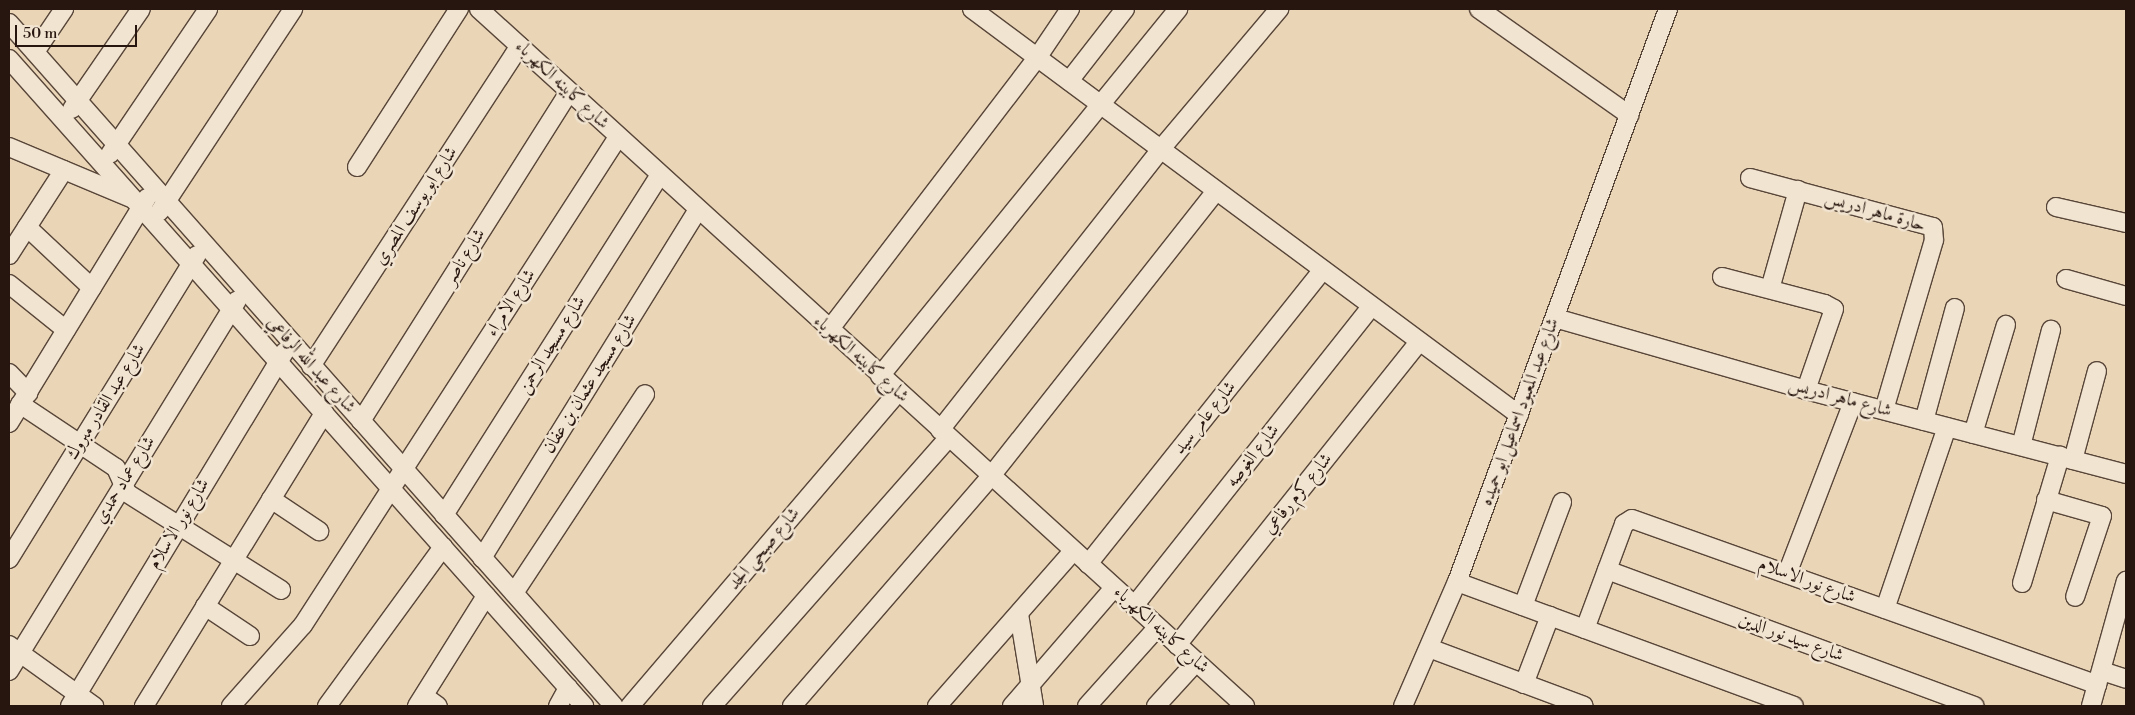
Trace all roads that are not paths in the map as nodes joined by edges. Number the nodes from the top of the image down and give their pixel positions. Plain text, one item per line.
1 (64, 9) edge
2 (141, 9) edge
3 (208, 9) edge
4 (293, 9) edge
5 (459, 9) edge
6 (972, 9) edge
7 (1070, 9) edge
8 (1125, 9) edge
9 (1178, 9) edge
10 (1279, 9) edge
11 (1479, 9) edge
12 (1668, 9) edge
13 (486, 11) edge
14 (9, 23) edge
15 (520, 46) junction
16 (35, 52) junction
17 (9, 58) edge
18 (1037, 58) junction
19 (1069, 81) junction
20 (569, 92) junction
21 (78, 101) junction
22 (1102, 106) junction
23 (1629, 115) junction
24 (65, 120) junction
25 (618, 137) junction
26 (116, 145) junction
27 (9, 147) edge
28 (1160, 150) junction
29 (104, 163) junction
30 (357, 166) dead end
31 (64, 170) junction
32 (660, 175) junction
33 (1750, 178) dead end
34 (154, 187) junction
35 (1798, 190) junction
36 (1216, 191) junction
37 (166, 202) junction
38 (139, 203) junction
39 (2056, 207) dead end
40 (698, 210) junction
41 (154, 220) junction
42 (2126, 223) edge
43 (27, 228) junction
44 (203, 244) junction
45 (9, 256) edge
46 (192, 263) junction
47 (1322, 271) junction
48 (1722, 277) dead end
49 (2066, 279) dead end
50 (9, 284) edge
51 (92, 288) junction
52 (1770, 289) junction
53 (244, 291) junction
54 (2126, 296) edge
55 (1371, 307) junction
56 (1955, 308) dead end
57 (232, 309) junction
58 (1555, 318) junction
59 (2006, 324) dead end
60 (66, 330) junction
61 (829, 330) junction
62 (2051, 330) dead end
63 (290, 342) junction
64 (1419, 342) junction
65 (278, 361) junction
66 (311, 366) junction
67 (2097, 371) dead end
68 (9, 373) edge
69 (880, 376) junction
70 (1806, 390) junction
71 (898, 392) junction
72 (645, 394) dead end
73 (24, 398) junction
74 (1853, 402) junction
75 (1884, 410) junction
76 (324, 413) junction
77 (1520, 415) junction
78 (361, 421) junction
79 (1924, 421) junction
80 (9, 423) edge
81 (1947, 427) junction
82 (944, 434) junction
83 (1973, 434) junction
84 (80, 444) junction
85 (2021, 446) junction
86 (2066, 458) junction
87 (404, 469) junction
88 (2126, 474) edge
89 (991, 476) junction
90 (123, 484) junction
91 (391, 488) junction
92 (271, 499) junction
93 (2046, 500) junction
94 (1562, 502) dead end
95 (444, 515) junction
96 (177, 526) junction
97 (319, 531) dead end
98 (443, 547) junction
99 (1073, 551) junction
100 (482, 558) junction
101 (9, 559) edge
102 (234, 559) junction
103 (1088, 564) junction
104 (1607, 570) junction
105 (1787, 574) junction
106 (1457, 582) junction
107 (2022, 583) dead end
108 (2126, 583) edge
109 (1114, 588) junction
110 (280, 590) dead end
111 (514, 593) junction
112 (486, 596) junction
113 (2075, 597) dead end
114 (205, 606) junction
115 (1134, 606) junction
116 (1523, 606) junction
117 (1885, 609) junction
118 (1019, 614) junction
119 (1550, 616) junction
120 (1158, 627) junction
121 (1585, 629) junction
122 (250, 636) dead end
123 (1177, 645) junction
124 (1428, 648) junction
125 (14, 649) edge
126 (1196, 662) junction
127 (9, 671) edge
128 (2099, 678) junction
129 (2126, 679) edge
130 (1524, 684) junction
131 (1030, 685) junction
132 (568, 688) junction
133 (74, 700) edge
134 (426, 703) edge
135 (1238, 704) edge
136 (94, 706) edge
137 (144, 706) edge
138 (231, 706) edge
139 (327, 706) edge
140 (558, 706) edge
141 (584, 706) edge
142 (614, 706) edge
143 (630, 706) edge
144 (712, 706) edge
145 (792, 706) edge
146 (937, 706) edge
147 (1012, 706) edge
148 (1034, 706) edge
149 (1087, 706) edge
150 (1156, 706) edge
151 (1403, 706) edge
152 (1584, 706) edge
153 (1794, 706) edge
154 (1975, 706) edge
155 (2090, 706) edge

1 - 16 street
2 - 21 street
3 - 26 street
4 - 37 street
5 - 30 street
6 - 18 street
7 - 18 street
8 - 19 street
9 - 22 street
10 - 28 street
11 - 23 street
12 - 23 street, شارع عبد المعبود اسماعيل ابو حميده
13 - 15 street, شارع كابينه الكهرباء
14 - 16 street, شارع عبد الله الرفاعي
15 - 20 street, شارع كابينه الكهرباء
15 - 66 street, شارع ابو يوسف المصري
16 - 21 street, شارع عبد الله الرفاعي
17 - 24 street, شارع عبد الله الرفاعي
18 - 19 street
18 - 61 street
19 - 22 street
20 - 25 street, شارع كابينه الكهرباء
20 - 78 street, شارع ناصر
21 - 24 street
21 - 26 street, شارع عبد الله الرفاعي
22 - 28 street
22 - 69 street
23 - 58 street, شارع عبد المعبود اسماعيل ابو حميده
24 - 29 street, شارع عبد الله الرفاعي
25 - 32 street, شارع كابينه الكهرباء
25 - 87 street, شارع الامراء
26 - 29 street
26 - 34 street, شارع عبد الله الرفاعي
27 - 31 street
28 - 36 street
28 - 82 street
29 - 38 street, شارع عبد الله الرفاعي
31 - 38 street
31 - 43 street
32 - 40 street, شارع كابينه الكهرباء
32 - 95 street, شارع مسجد الرحمن
33 - 35 street, حارة ماهر ادريس
34 - 37 street, شارع عبد الله الرفاعي
34 - 38 street
35 - 52 street
35 - 75 street, حارة ماهر ادريس
36 - 47 street
36 - 89 street
37 - 41 street
37 - 44 street, شارع عبد الله الرفاعي
38 - 41 street, شارع عبد الله الرفاعي
38 - 51 street
39 - 42 street
40 - 61 street, شارع كابينه الكهرباء
40 - 100 street, شارع مسجد عثمان بن عفان
41 - 46 street, شارع عبد الله الرفاعي
43 - 45 street
43 - 51 street
44 - 46 street, شارع عبد القادر مبروك
44 - 53 street, شارع عبد الله الرفاعي
46 - 57 street, شارع عبد الله الرفاعي
46 - 84 street, شارع عبد القادر مبروك
47 - 55 street
47 - 103 street, شارع عامر سيد
48 - 52 street
49 - 54 street
50 - 60 street
51 - 60 street
52 - 70 street
53 - 57 street, شارع عماد حمدي
53 - 63 street, شارع عبد الله الرفاعي
55 - 64 street
55 - 115 street, شارع الغوصه
56 - 79 street
57 - 65 street, شارع عبد الله الرفاعي
57 - 90 street, شارع عماد حمدي
58 - 70 street, شارع ماهر ادريس
58 - 77 street, شارع عبد المعبود اسماعيل ابو حميده
59 - 83 street
60 - 73 street
61 - 69 street, شارع كابينه الكهرباء
62 - 85 street
63 - 65 street, شارع نور الاسلام
63 - 66 street, شارع عبد الله الرفاعي
64 - 77 street
64 - 123 street, شارع كرم رفاعي
65 - 76 street, شارع عبد الله الرفاعي
65 - 96 street, شارع نور الاسلام
66 - 78 street, شارع عبد الله الرفاعي
67 - 86 street
68 - 73 street
69 - 71 street, شارع كابينه الكهرباء
70 - 74 street, شارع ماهر ادريس
71 - 82 street, شارع كابينه الكهرباء
71 - 143 street, شارع صبحي الجد
72 - 111 street
73 - 80 street
73 - 84 street
74 - 75 street, شارع ماهر ادريس
74 - 105 street
75 - 79 street, شارع ماهر ادريس
76 - 91 street, شارع عبد الله الرفاعي
76 - 92 street
77 - 106 street, شارع عبد المعبود اسماعيل ابو حميده
78 - 87 street, شارع عبد الله الرفاعي
79 - 81 street, شارع ماهر ادريس
81 - 83 street, شارع ماهر ادريس
81 - 117 street
82 - 89 street, شارع كابينه الكهرباء
82 - 144 street
83 - 85 street, شارع ماهر ادريس
84 - 90 street
84 - 101 street, شارع عبد القادر مبروك
85 - 86 street, شارع ماهر ادريس
86 - 88 street, شارع ماهر ادريس
86 - 93 street
87 - 91 street, شارع الامراء
87 - 95 street, شارع عبد الله الرفاعي
89 - 99 street, شارع كابينه الكهرباء
89 - 145 street
90 - 96 street
90 - 125 street, شارع عماد حمدي
91 - 98 street, شارع عبد الله الرفاعي
91 - 138 street, شارع الامراء
92 - 97 street
92 - 102 street
93 - 107 street
93 - 113 street
94 - 116 street
95 - 100 street, شارع عبد الله الرفاعي
96 - 102 street
96 - 133 street, شارع نور الاسلام
98 - 112 street, شارع عبد الله الرفاعي
98 - 139 street
99 - 103 street, شارع كابينه الكهرباء
99 - 118 street
100 - 111 street, شارع عبد الله الرفاعي
102 - 110 street
102 - 114 street
103 - 109 street, شارع كابينه الكهرباء
104 - 105 street, شارع نور الاسلام
104 - 121 street, شارع نور الاسلام
104 - 154 street, شارع سيد نور الدين
105 - 117 street, شارع نور الاسلام
106 - 116 street
106 - 124 street, شارع عبد المعبود اسماعيل ابو حميده
108 - 128 street
109 - 115 street, شارع كابينه الكهرباء
109 - 131 street
111 - 142 street, شارع عبد الله الرفاعي
112 - 132 street, شارع عبد الله الرفاعي
112 - 134 street
114 - 122 street
114 - 137 street
115 - 120 street, شارع كابينه الكهرباء
116 - 119 street
117 - 128 street, شارع نور الاسلام
118 - 131 street
118 - 146 street
119 - 121 street
119 - 130 street
120 - 123 street, شارع كابينه الكهرباء
120 - 149 street
121 - 153 street
123 - 126 street, شارع كابينه الكهرباء
124 - 130 street
124 - 151 street, شارع عبد المعبود اسماعيل ابو حميده
125 - 127 street, شارع عماد حمدي
125 - 133 street
126 - 135 street, شارع كابينه الكهرباء
126 - 150 street
128 - 129 street, شارع نور الاسلام
128 - 155 street
130 - 152 street
131 - 147 street
131 - 148 street
132 - 140 street
132 - 141 street, شارع عبد الله الرفاعي
133 - 136 street

